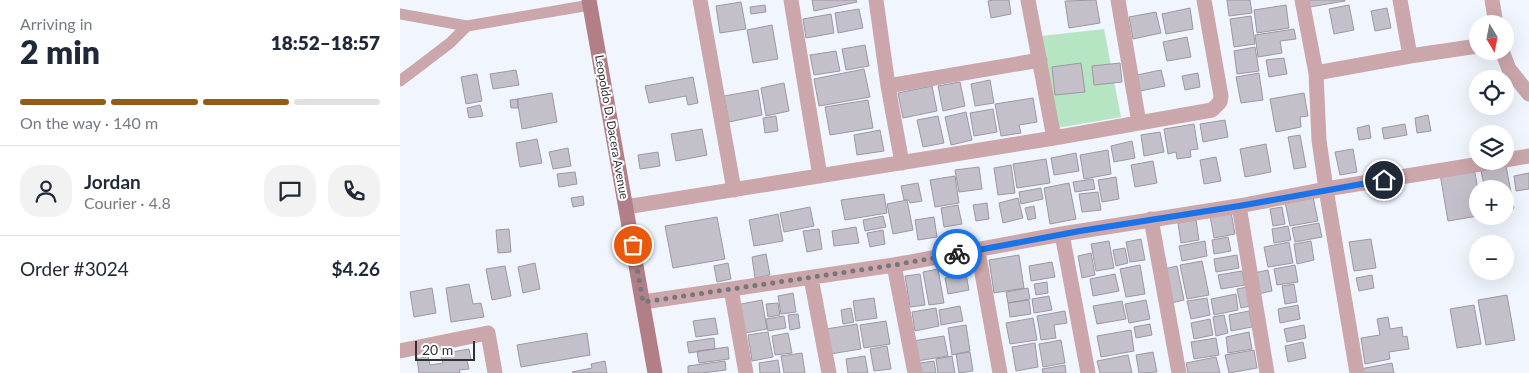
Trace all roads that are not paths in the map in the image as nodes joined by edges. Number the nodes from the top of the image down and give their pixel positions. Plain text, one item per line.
1 (700, 0) edge
2 (791, 0) edge
3 (876, 0) edge
4 (1028, 0) edge
5 (1118, 0) edge
6 (1204, 0) edge
7 (1302, 0) edge
8 (1400, 0) edge
9 (1492, 0) edge
10 (590, 3) edge
11 (400, 14) edge
12 (1494, 15) edge
13 (467, 26) junction
14 (1469, 47) edge
15 (1410, 56) junction
16 (1040, 60) junction
17 (1506, 60) edge
18 (1316, 73) junction
19 (400, 81) edge
20 (888, 86) junction
21 (1529, 94) edge
22 (1139, 123) junction
23 (1054, 138) junction
24 (1529, 156) edge
25 (1514, 158) edge
26 (902, 163) junction
27 (1469, 166) edge
28 (820, 176) junction
29 (1326, 189) junction
30 (734, 190) junction
31 (1239, 206) junction
32 (626, 207) junction
33 (1151, 219) junction
34 (1062, 234) junction
35 (978, 251) junction
36 (894, 265) junction
37 (811, 278) junction
38 (731, 289) junction
39 (643, 302) junction
40 (400, 350) edge
41 (495, 373) edge
42 (655, 373) edge
43 (746, 373) edge
44 (830, 373) edge
45 (915, 373) edge
46 (1000, 373) edge
47 (1088, 373) edge
48 (1179, 373) edge
49 (1267, 373) edge
50 (1357, 373) edge

1 - 30 street
2 - 28 street
3 - 20 street
4 - 16 street
5 - 22 street
6 - 22 street
7 - 18 street
8 - 15 street
9 - 12 street
10 - 13 lane
10 - 32 main road, Leopoldo D. Dacera Avenue
11 - 13 lane
13 - 19 lane
14 - 15 street
15 - 18 street
16 - 20 street
16 - 23 street
17 - 21 street
18 - 29 street
20 - 26 street
22 - 23 street
23 - 26 street
24 - 25 street
26 - 28 street
27 - 29 street
28 - 30 street
29 - 31 street
29 - 50 street
30 - 32 street
31 - 33 street
31 - 49 street
32 - 39 main road, Leopoldo D. Dacera Avenue
33 - 34 street
33 - 48 street
34 - 35 street
34 - 47 street
35 - 36 street
35 - 46 street
36 - 37 street
36 - 45 street
37 - 38 street
37 - 44 street
38 - 39 street
38 - 43 street
39 - 42 main road, Leopoldo D. Dacera Avenue
40 - 41 street

